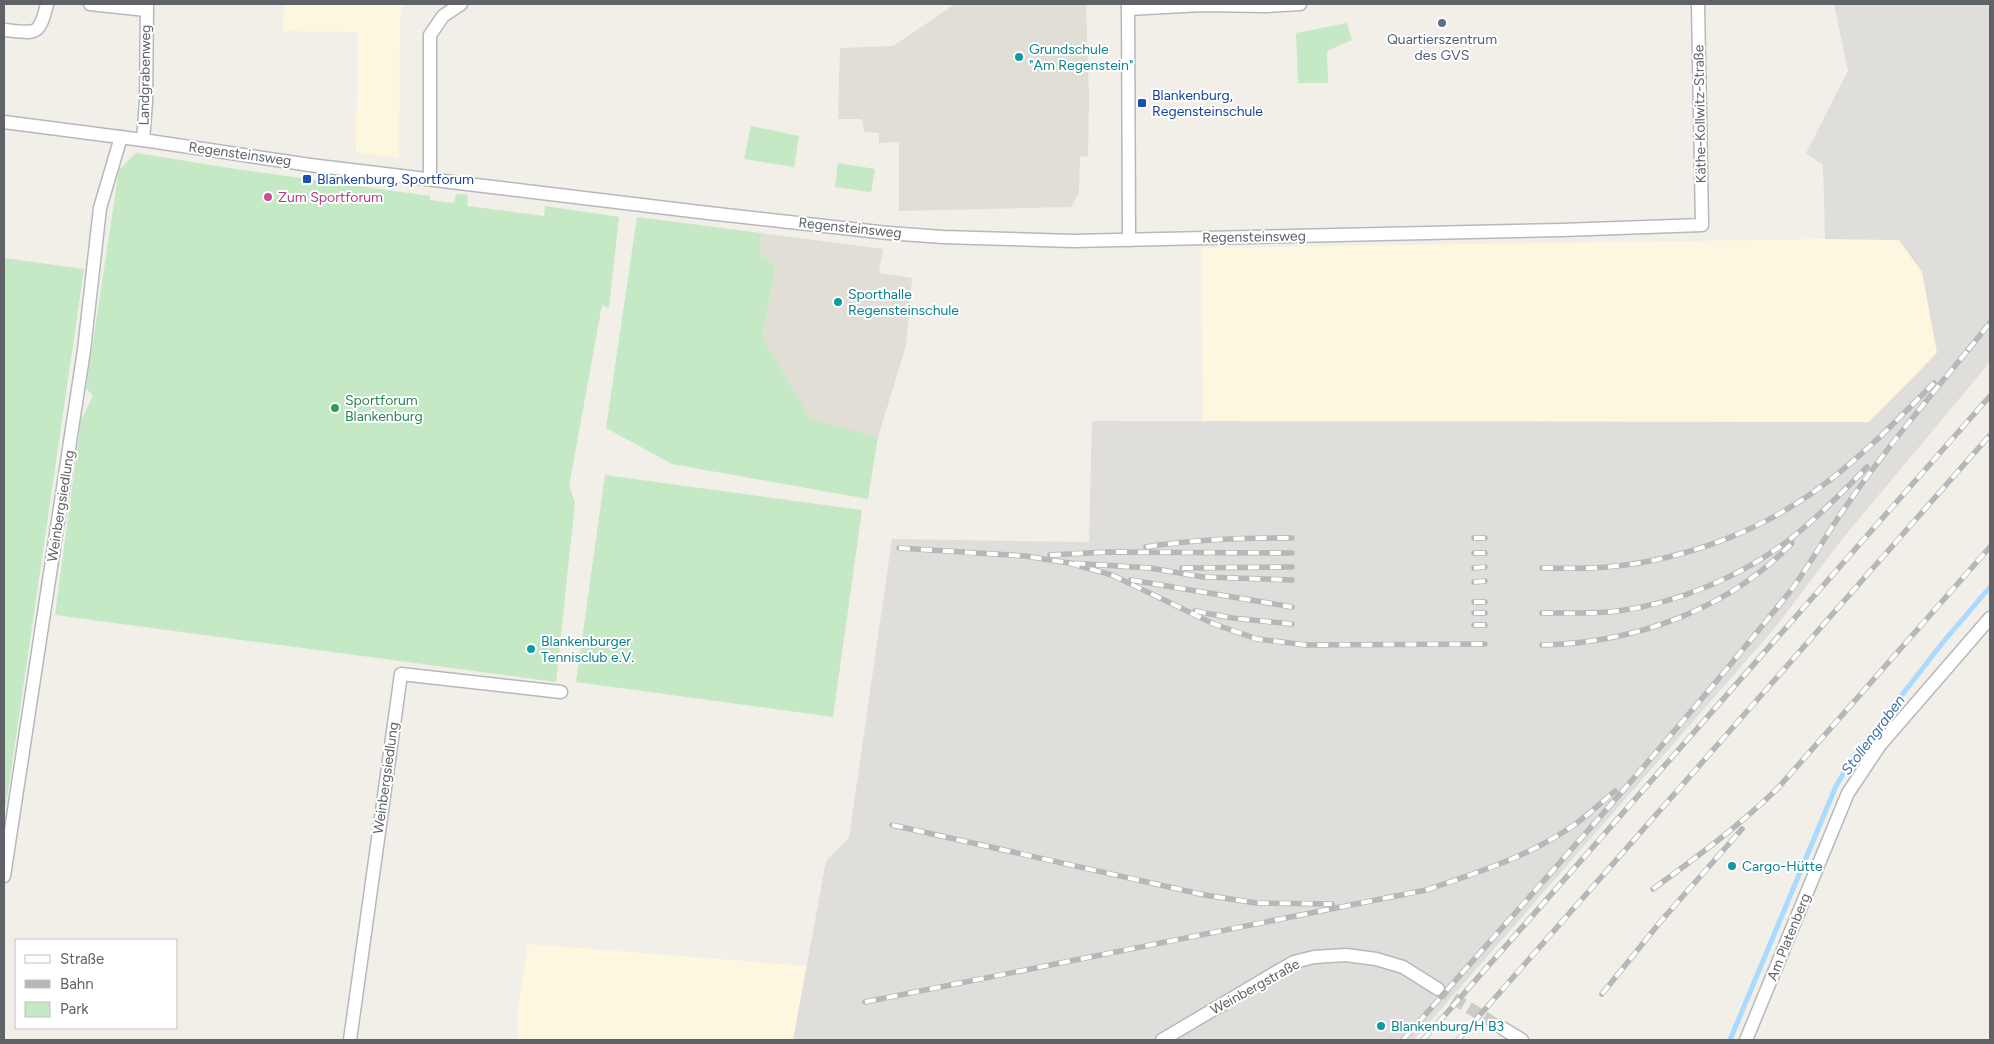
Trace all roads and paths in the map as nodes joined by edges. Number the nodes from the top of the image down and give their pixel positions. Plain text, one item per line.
1 (47, 4) edge
2 (90, 4) edge
3 (461, 4) edge
4 (1300, 4) edge
5 (1698, 4) edge
6 (1128, 6) edge
7 (147, 7) edge
8 (4, 30) edge
9 (4, 122) edge
10 (121, 137) junction
11 (143, 140) junction
12 (430, 178) junction
13 (1702, 224) joint
14 (1129, 240) junction
15 (1990, 618) edge
16 (561, 692) dead end
17 (4, 876) edge
18 (1438, 989) tunnel mouth
19 (1502, 1028) tunnel mouth
20 (350, 1040) edge
21 (1162, 1040) edge
22 (1522, 1040) edge
23 (1746, 1040) edge

1 - 8 street
2 - 7 street, Landgrabenweg
3 - 12 street
4 - 6 street
5 - 13 street, Käthe-Kollwitz-Straße
6 - 14 street
7 - 11 street, Landgrabenweg
9 - 10 street, Regensteinsweg
10 - 11 street, Regensteinsweg
10 - 17 street, Weinbergsiedlung
11 - 12 street, Regensteinsweg
12 - 14 street, Regensteinsweg
13 - 14 street, Regensteinsweg
15 - 23 street, Am Platenberg
16 - 20 street, Weinbergsiedlung
18 - 21 street, Weinbergstraße
19 - 22 street

